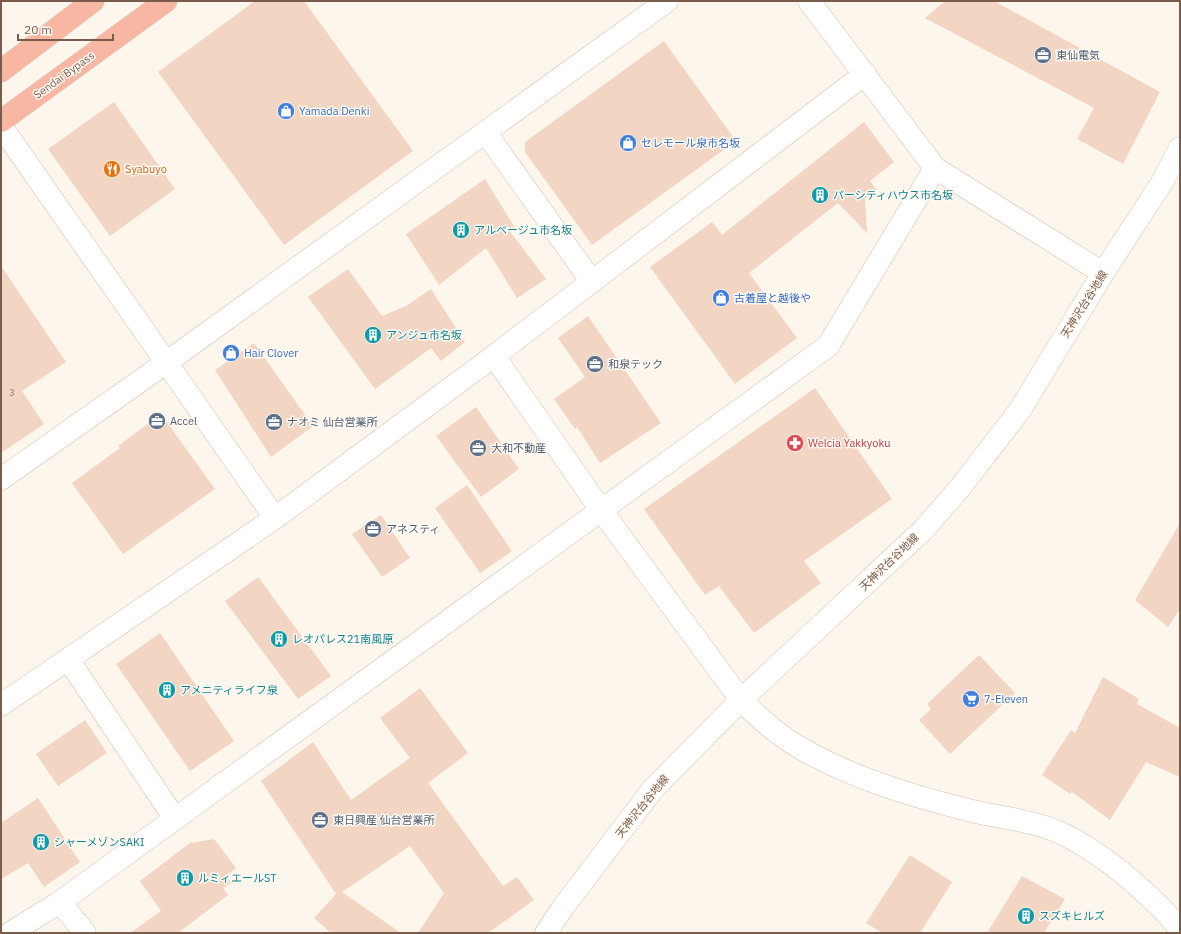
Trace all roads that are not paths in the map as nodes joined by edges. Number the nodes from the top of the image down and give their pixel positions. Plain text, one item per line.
1 (93, 1) edge
2 (166, 1) edge
3 (667, 1) edge
4 (809, 1) edge
5 (1, 70) edge
6 (865, 74) junction
7 (1, 121) edge
8 (1, 126) edge
9 (486, 133) junction
10 (1180, 148) edge
11 (935, 168) junction
12 (1103, 273) junction
13 (592, 282) junction
14 (494, 356) junction
15 (167, 362) junction
16 (1, 479) edge
17 (601, 510) junction
18 (275, 518) junction
19 (68, 660) junction
20 (741, 700) junction
21 (1, 705) edge
22 (175, 818) junction
23 (60, 902) junction
24 (1180, 928) edge
25 (10, 933) edge
26 (84, 933) edge
27 (546, 933) edge

1 - 5 highway
2 - 7 highway, Sendai Bypass
3 - 9 street
4 - 6 street
6 - 11 street
6 - 13 street
8 - 15 street
9 - 13 street
9 - 15 street
10 - 12 street, 天神沢台谷地線
11 - 12 street
11 - 17 street
12 - 20 street, 天神沢台谷地線
13 - 14 street
14 - 17 street
14 - 18 street
15 - 16 street
15 - 18 street
17 - 20 street
17 - 22 street
18 - 19 street
19 - 21 street
19 - 22 street
20 - 24 street
20 - 27 street, 天神沢台谷地線
22 - 23 street
23 - 25 street
23 - 26 street

